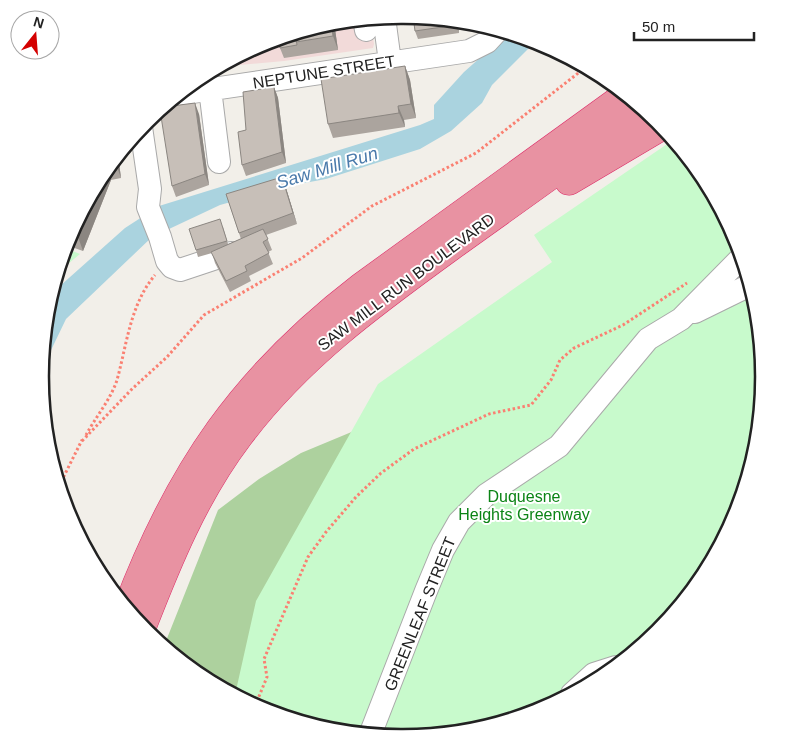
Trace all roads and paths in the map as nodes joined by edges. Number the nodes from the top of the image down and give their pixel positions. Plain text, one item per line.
1 (385, 25) edge
2 (484, 37) edge
3 (390, 62) junction
4 (580, 72) edge
5 (210, 89) junction
6 (194, 92) edge
7 (620, 99) edge
8 (637, 113) edge
9 (654, 131) edge
10 (142, 138) edge
11 (219, 162) dead end
12 (231, 253) edge
13 (166, 261) junction
14 (736, 263) edge
15 (415, 273) junction
16 (692, 280) dead end
17 (744, 288) edge
18 (681, 319) junction
19 (82, 441) junction
20 (64, 477) edge
21 (130, 601) edge
22 (146, 618) edge
23 (258, 698) edge
24 (373, 727) edge

1 - 3 street
2 - 3 street, NEPTUNE STREET
3 - 5 street, NEPTUNE STREET
4 - 19 path
5 - 6 street, NEPTUNE STREET
5 - 11 street
7 - 21 highway, SAW MILL RUN BOULEVARD
8 - 15 highway, SAW MILL RUN BOULEVARD
9 - 15 highway
10 - 13 street
12 - 13 street
13 - 19 path
14 - 18 street, GREENLEAF STREET
15 - 22 highway, SAW MILL RUN BOULEVARD
16 - 23 path
17 - 18 street
18 - 24 street, GREENLEAF STREET
19 - 20 path

